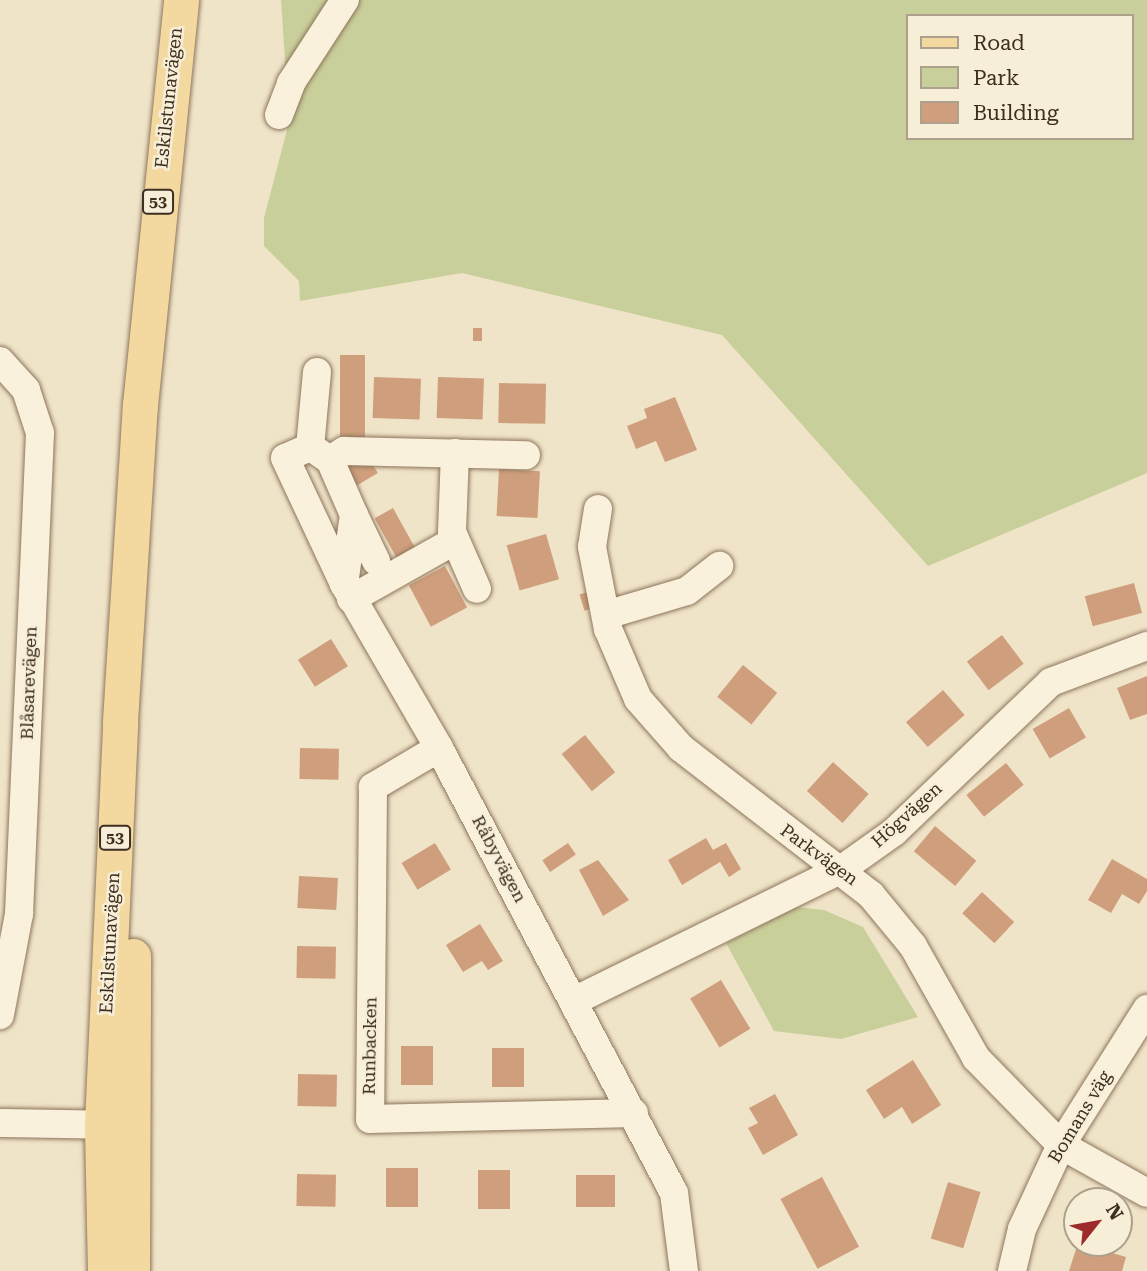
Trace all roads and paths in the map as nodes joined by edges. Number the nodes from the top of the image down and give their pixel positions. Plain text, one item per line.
1 (181, 0) edge
2 (345, 0) edge
3 (279, 115) dead end
4 (0, 361) edge
5 (317, 372) dead end
6 (455, 453) junction
7 (308, 455) junction
8 (526, 456) dead end
9 (598, 509) dead end
10 (354, 515) junction
11 (454, 541) junction
12 (376, 561) dead end
13 (719, 566) dead end
14 (477, 589) dead end
15 (348, 592) junction
16 (606, 615) junction
17 (1147, 646) edge
18 (439, 747) junction
19 (842, 869) junction
20 (574, 1001) junction
21 (1147, 1009) edge
22 (0, 1015) edge
23 (634, 1113) junction
24 (0, 1123) edge
25 (116, 1124) junction
26 (1061, 1144) junction
27 (1147, 1193) edge
28 (105, 1271) edge
29 (132, 1271) edge
30 (684, 1271) edge
31 (1012, 1271) edge

1 - 25 main road, Eskilstunavägen / 53
2 - 3 street
4 - 22 street, Blåsarevägen
5 - 7 street
6 - 7 street
6 - 8 street
6 - 11 street
7 - 10 street
7 - 15 street, Råbyvägen
9 - 16 street, Parkvägen
10 - 12 street
10 - 15 street
11 - 14 street
11 - 15 street
13 - 16 street
15 - 18 street, Råbyvägen
16 - 19 street, Parkvägen
17 - 19 street, Högvägen
18 - 20 street, Råbyvägen
18 - 23 street, Runbacken
19 - 20 street, Högvägen
19 - 26 street, Parkvägen
20 - 23 street, Råbyvägen
21 - 26 street, Bomans väg
23 - 30 street, Råbyvägen
24 - 25 street
25 - 28 main road, Eskilstunavägen / 53
25 - 29 main road, Eskilstunavägen / 53
26 - 27 street, Parkvägen
26 - 31 street, Bomans väg

